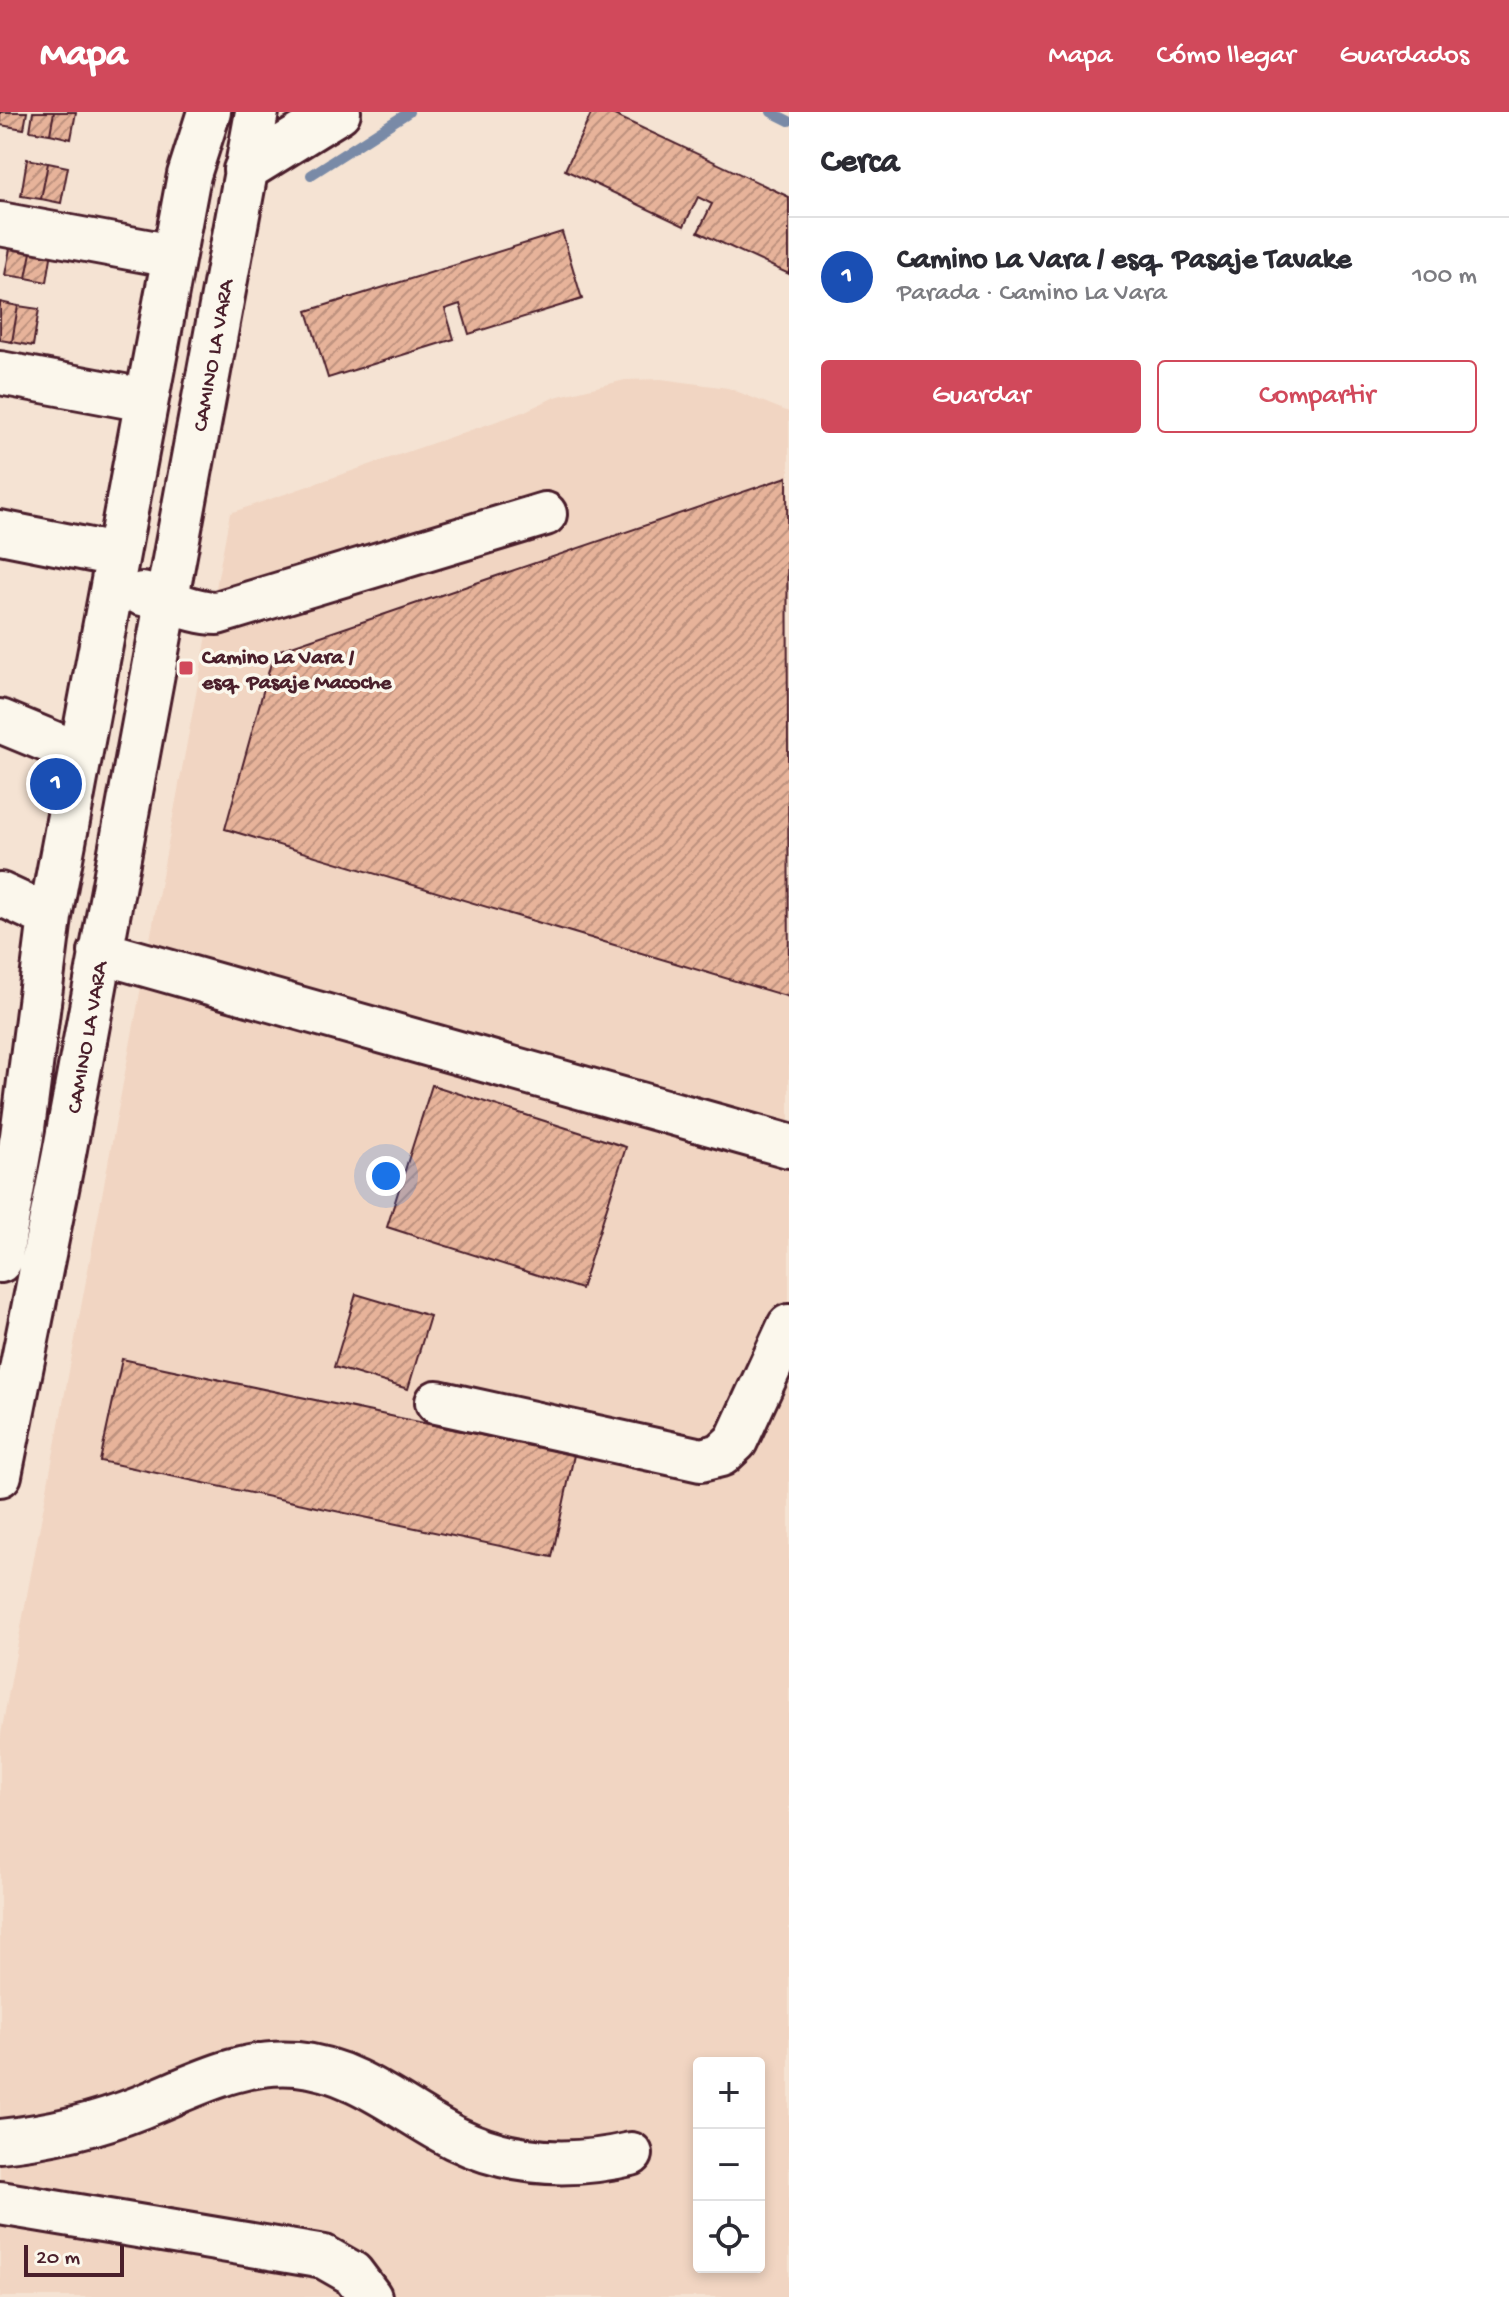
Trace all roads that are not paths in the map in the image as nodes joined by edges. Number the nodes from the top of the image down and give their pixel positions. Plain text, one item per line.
1 (209, 112) edge
2 (257, 112) edge
3 (339, 112) edge
4 (245, 170) junction
5 (0, 224) edge
6 (173, 256) junction
7 (0, 373) edge
8 (145, 400) junction
9 (545, 514) dead end
10 (0, 532) edge
11 (112, 572) junction
12 (166, 599) junction
13 (0, 721) edge
14 (80, 754) junction
15 (0, 894) edge
16 (50, 917) junction
17 (100, 952) junction
18 (11, 1131) edge
19 (789, 1146) edge
20 (64, 1154) junction
21 (0, 1261) edge
22 (789, 1326) edge
23 (437, 1402) dead end
24 (0, 1475) edge
25 (0, 2141) edge
26 (631, 2154) dead end
27 (0, 2203) edge
28 (370, 2297) edge

1 - 6 street
2 - 4 street, CAMINO LA VARA
3 - 4 street
4 - 12 street, CAMINO LA VARA
5 - 6 street
6 - 8 street
7 - 8 street
8 - 11 street
9 - 12 street
10 - 11 street
11 - 12 street
11 - 14 street
12 - 17 street, CAMINO LA VARA
13 - 14 street
14 - 16 street
15 - 16 street
16 - 18 street
17 - 19 street
17 - 20 street, CAMINO LA VARA
18 - 20 street
18 - 21 street
20 - 24 street, CAMINO LA VARA
22 - 23 street
25 - 26 street
27 - 28 street

